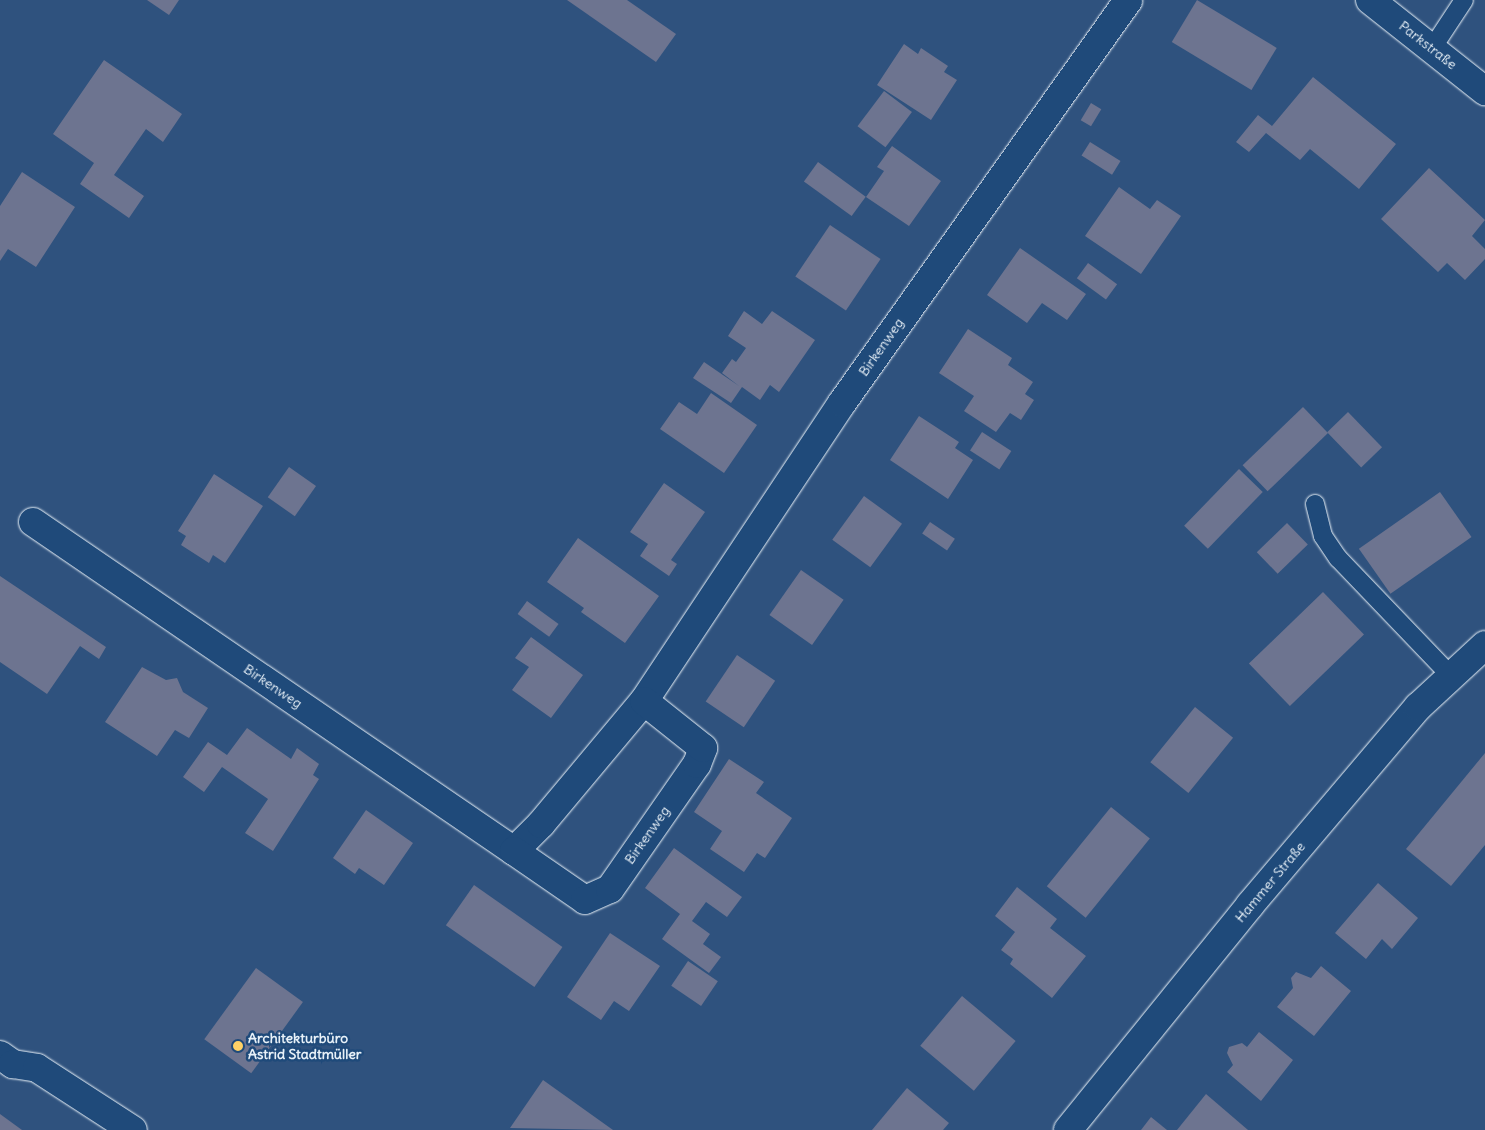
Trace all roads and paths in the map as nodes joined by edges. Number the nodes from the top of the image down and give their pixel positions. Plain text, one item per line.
1 (1128, 0) edge
2 (1370, 0) edge
3 (1464, 0) edge
4 (1433, 47) junction
5 (1485, 92) edge
6 (1315, 504) dead end
7 (33, 522) dead end
8 (1485, 645) edge
9 (1451, 676) junction
10 (644, 701) junction
11 (514, 851) junction
12 (0, 1056) edge
13 (133, 1130) edge
14 (1068, 1130) edge

1 - 10 street, Birkenweg
2 - 4 street, Parkstraße
3 - 4 lane
4 - 5 street, Parkstraße
6 - 9 lane
7 - 11 street, Birkenweg
8 - 9 street, Hammer Straße
9 - 14 street, Hammer Straße
10 - 11 street, Birkenweg
10 - 11 street, Birkenweg
12 - 13 street

